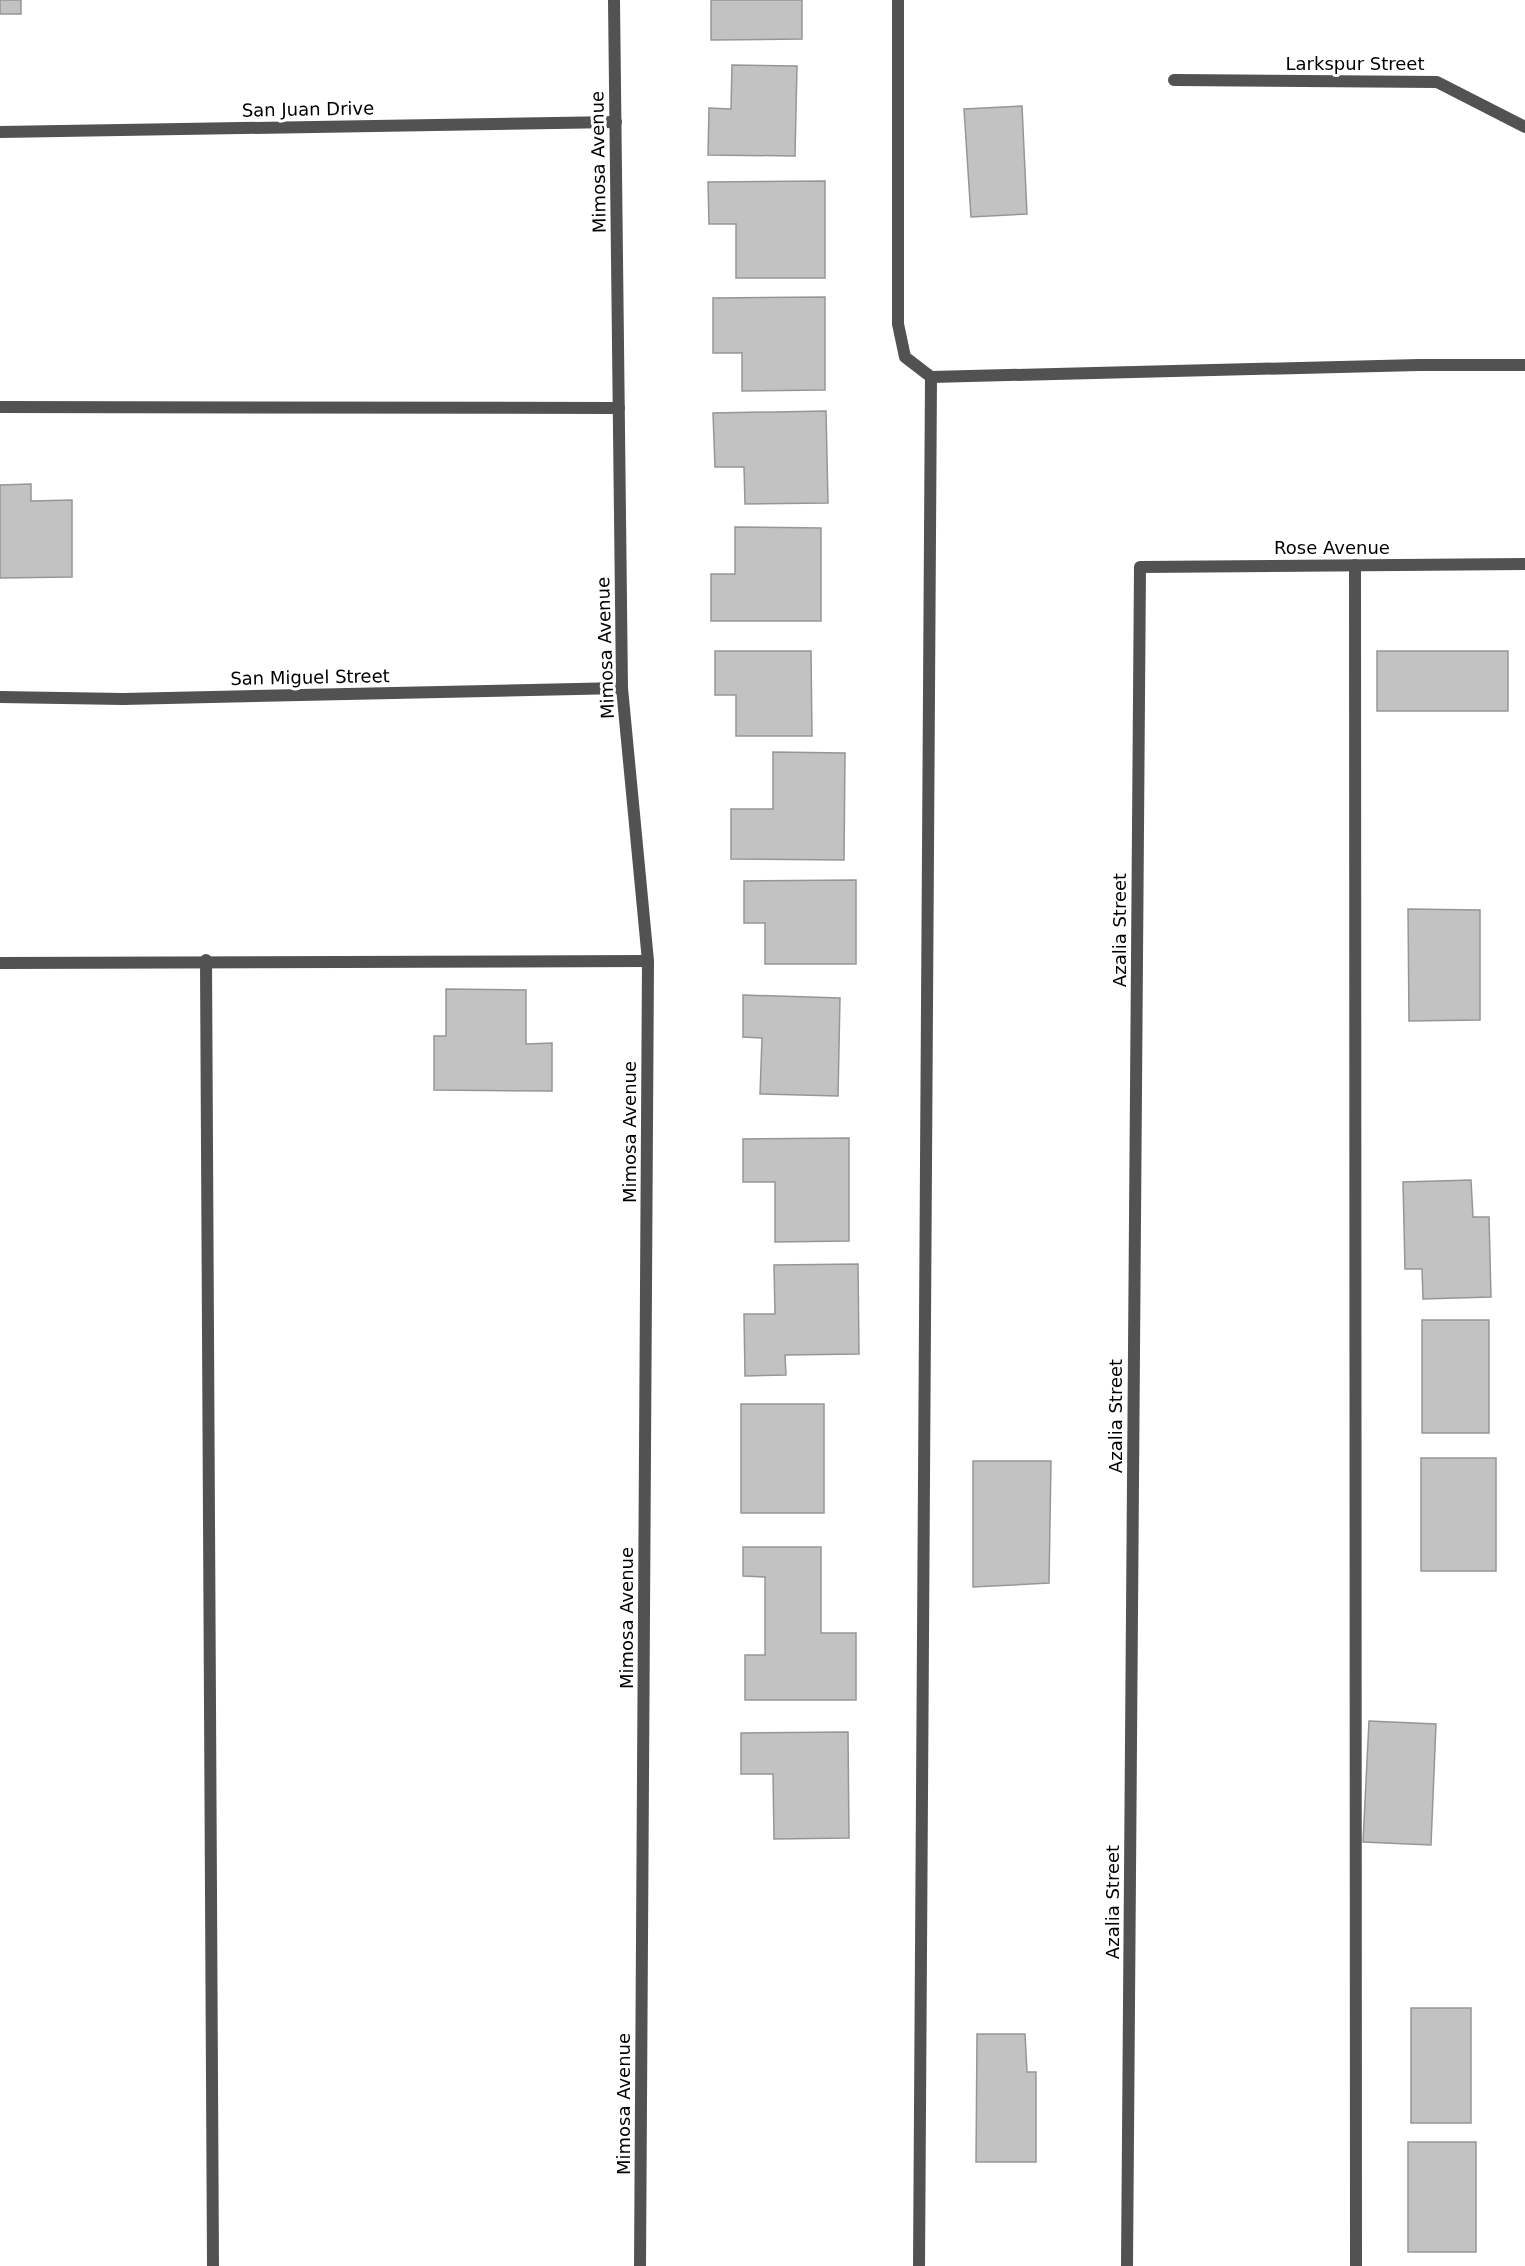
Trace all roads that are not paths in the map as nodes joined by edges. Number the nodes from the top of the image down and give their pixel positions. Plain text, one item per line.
1 (614, 0) edge
2 (898, 0) edge
3 (1174, 80) dead end
4 (616, 122) junction
5 (1525, 127) edge
6 (0, 132) edge
7 (1525, 365) edge
8 (931, 377) junction
9 (0, 407) edge
10 (619, 408) junction
11 (1525, 564) edge
12 (1355, 565) junction
13 (1140, 567) joint
14 (621, 688) junction
15 (0, 697) edge
16 (206, 960) junction
17 (648, 961) junction
18 (0, 963) edge
19 (213, 2266) edge
20 (640, 2266) edge
21 (919, 2266) edge
22 (1127, 2266) edge
23 (1356, 2266) edge

1 - 4 street, Mimosa Avenue
2 - 8 street
3 - 5 street, Larkspur Street
4 - 6 street, San Juan Drive
4 - 10 street, Mimosa Avenue
7 - 8 street
8 - 21 street
9 - 10 street
10 - 14 street, Mimosa Avenue
11 - 12 street, Rose Avenue
12 - 13 street, Rose Avenue
12 - 23 street
13 - 22 street, Azalia Street
14 - 15 street, San Miguel Street
14 - 17 street, Mimosa Avenue
16 - 17 street
16 - 18 street
16 - 19 street
17 - 20 street, Mimosa Avenue

